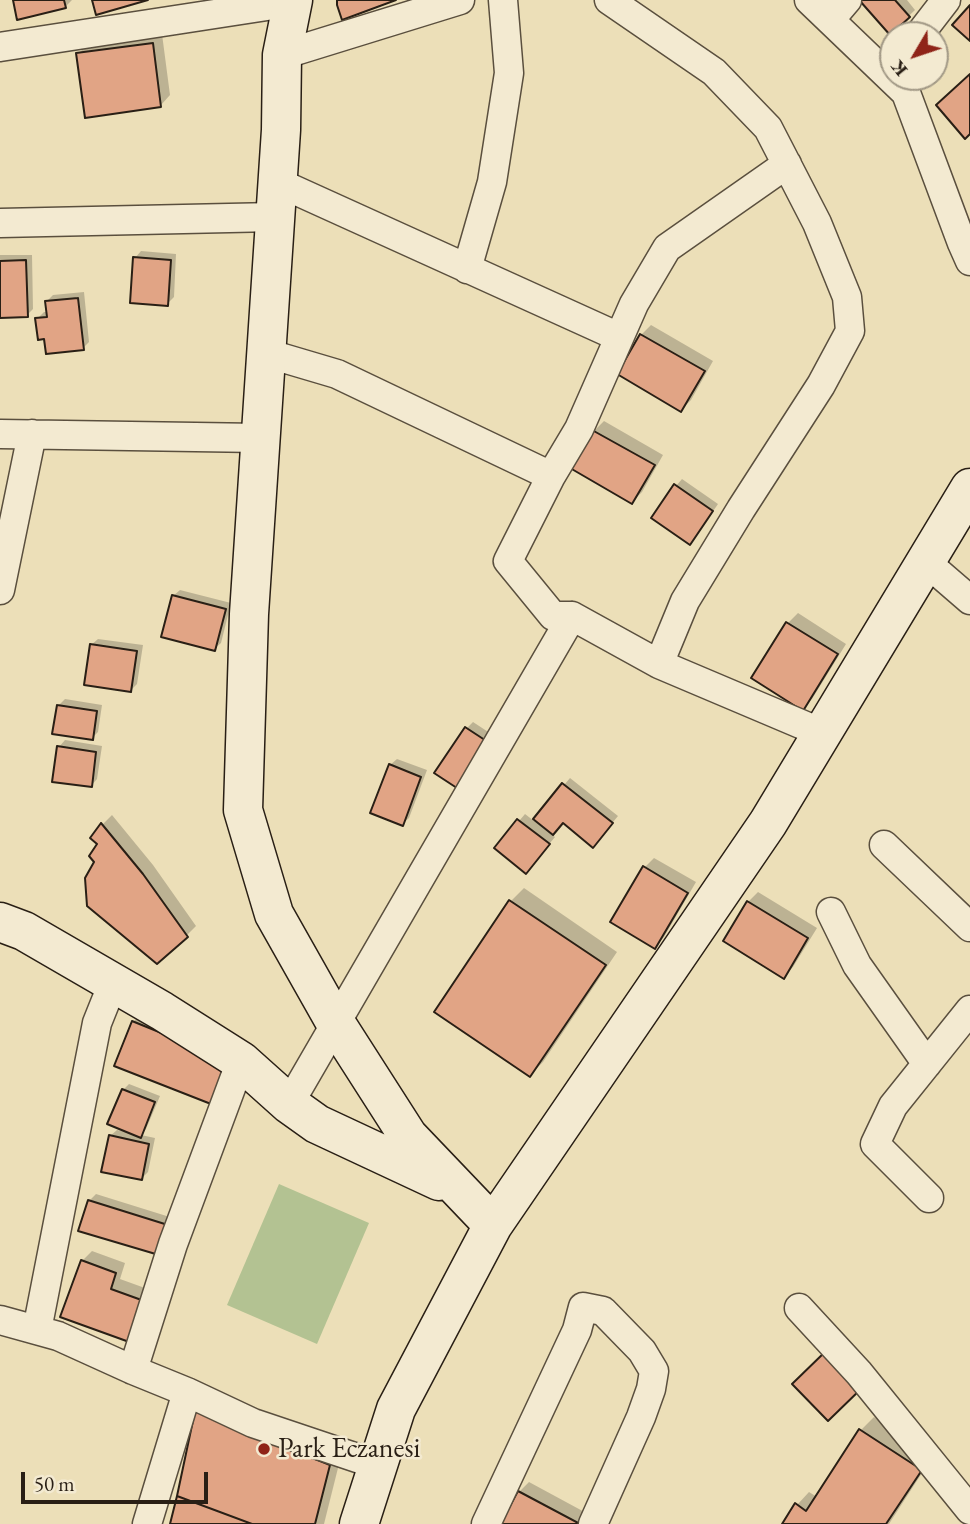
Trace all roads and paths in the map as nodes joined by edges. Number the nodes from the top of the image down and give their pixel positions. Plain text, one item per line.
1 (460, 0) edge
2 (503, 0) edge
3 (609, 0) edge
4 (809, 0) edge
5 (946, 0) edge
6 (293, 1) edge
7 (839, 10) edge
8 (930, 21) edge
9 (0, 47) edge
10 (282, 55) junction
11 (879, 59) edge
12 (904, 91) edge
13 (787, 164) junction
14 (276, 199) junction
15 (0, 223) edge
16 (970, 261) edge
17 (467, 269) junction
18 (619, 337) junction
19 (265, 353) junction
20 (0, 434) edge
21 (32, 434) junction
22 (260, 438) junction
23 (551, 476) junction
24 (970, 488) edge
25 (926, 562) junction
26 (0, 590) edge
27 (970, 600) edge
28 (572, 616) junction
29 (659, 664) junction
30 (822, 733) junction
31 (884, 845) dead end
32 (831, 912) dead end
33 (0, 922) edge
34 (970, 927) edge
35 (113, 983) junction
36 (970, 1010) edge
37 (335, 1023) junction
38 (241, 1061) junction
39 (926, 1064) junction
40 (289, 1104) junction
41 (461, 1191) junction
42 (929, 1198) dead end
43 (493, 1225) junction
44 (799, 1307) dead end
45 (0, 1320) edge
46 (37, 1330) junction
47 (133, 1370) junction
48 (187, 1392) junction
49 (378, 1465) junction
50 (970, 1510) edge
51 (147, 1524) edge
52 (359, 1524) edge
53 (485, 1524) edge
54 (593, 1524) edge

1 - 10 street
2 - 17 street
3 - 13 street
4 - 7 street
5 - 8 street
6 - 9 street
6 - 10 street
7 - 11 street
10 - 14 street
12 - 16 street
13 - 18 street
13 - 29 street
14 - 15 street
14 - 17 street
14 - 19 street
17 - 18 street
18 - 23 street
19 - 22 street
19 - 23 street
20 - 21 street
21 - 22 street
21 - 26 street
22 - 37 street
23 - 28 street
24 - 25 street
25 - 27 street
25 - 30 street
28 - 29 street
28 - 37 street
29 - 30 street
30 - 43 street
31 - 34 street
32 - 39 street
33 - 35 street
35 - 38 street
35 - 46 street
36 - 39 street
37 - 40 street
37 - 41 street
38 - 40 street
38 - 47 street
39 - 42 street
40 - 41 street
41 - 43 street
43 - 49 street
44 - 50 street
45 - 46 street
46 - 47 street
47 - 48 street
48 - 49 street
48 - 51 street
49 - 52 street
53 - 54 street

